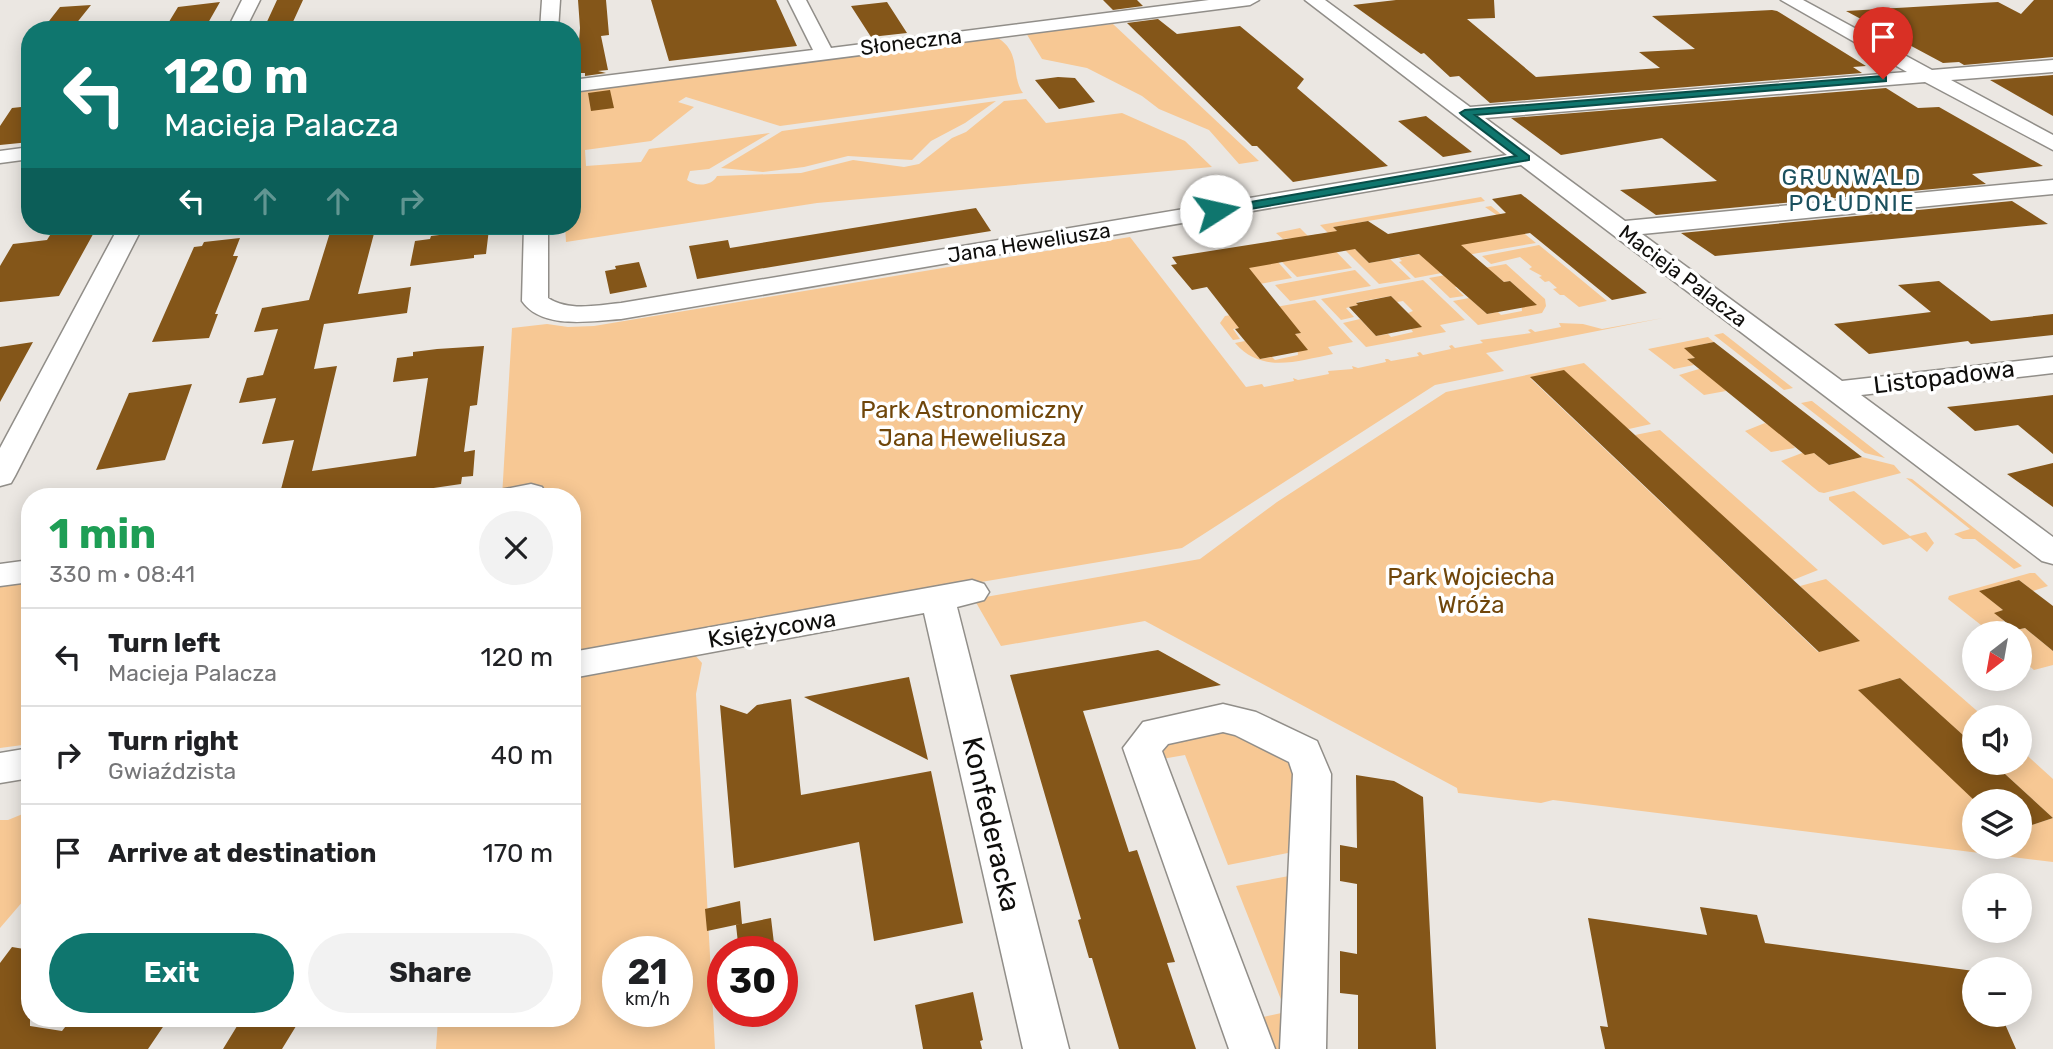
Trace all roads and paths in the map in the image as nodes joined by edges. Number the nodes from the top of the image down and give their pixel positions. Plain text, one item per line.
1 (251, 0) edge
2 (551, 0) edge
3 (797, 0) edge
4 (1250, 0) edge
5 (1314, 0) edge
6 (1790, 0) edge
7 (1060, 7) dead end
8 (240, 21) edge
9 (550, 21) edge
10 (1073, 22) junction
11 (824, 53) junction
12 (2053, 66) edge
13 (1927, 75) junction
14 (581, 85) edge
15 (1465, 113) junction
16 (2053, 144) edge
17 (21, 154) edge
18 (0, 157) edge
19 (1525, 158) junction
20 (2053, 187) edge
21 (1620, 229) junction
22 (126, 235) edge
23 (536, 235) edge
24 (2053, 365) edge
25 (1835, 390) junction
26 (0, 476) edge
27 (2053, 553) edge
28 (21, 572) edge
29 (0, 575) edge
30 (955, 596) joint
31 (581, 663) edge
32 (21, 764) edge
33 (0, 768) edge
34 (1046, 1049) edge
35 (1252, 1049) edge
36 (1303, 1049) edge

1 - 8 street
2 - 9 street
3 - 11 street
4 - 10 street, Słoneczna
5 - 15 street, Macieja Palacza
6 - 13 street
7 - 10 street
10 - 11 street, Słoneczna
11 - 14 street, Słoneczna
12 - 13 street
13 - 15 street
13 - 16 street
15 - 19 street, Macieja Palacza
17 - 18 street
19 - 21 street, Macieja Palacza
19 - 23 street, Jana Heweliusza
20 - 21 street
21 - 25 street, Macieja Palacza
22 - 26 street
24 - 25 street, Listopadowa
25 - 27 street, Macieja Palacza
28 - 29 street
30 - 31 street, Księżycowa
30 - 34 street, Konfederacka
32 - 33 street
35 - 36 street

